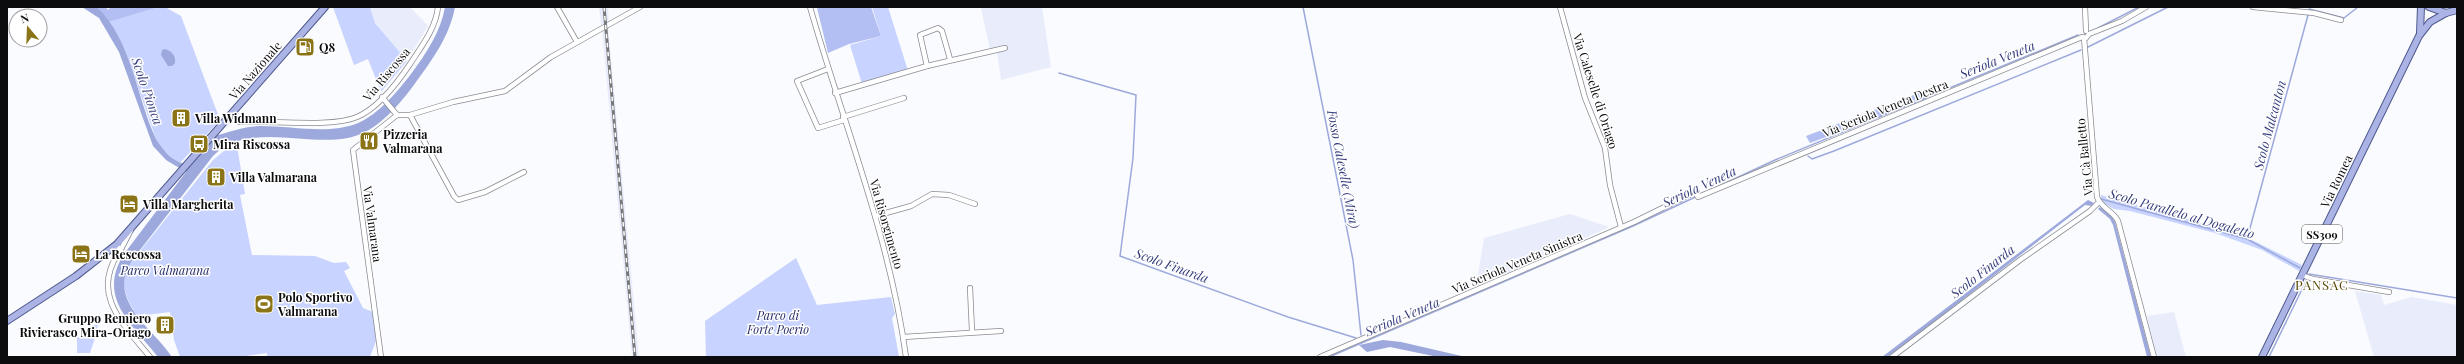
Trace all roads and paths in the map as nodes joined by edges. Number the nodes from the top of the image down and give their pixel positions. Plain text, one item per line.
1 (325, 7) edge
2 (438, 7) edge
3 (557, 7) edge
4 (640, 7) edge
5 (810, 7) edge
6 (1560, 7) edge
7 (2085, 7) edge
8 (2146, 7) edge
9 (2253, 7) edge
10 (2421, 7) edge
11 (2429, 7) edge
12 (2457, 10) edge
13 (2446, 13) junction
14 (2341, 20) dead end
15 (2087, 32) junction
16 (2419, 36) junction
17 (2083, 37) junction
18 (577, 42) junction
19 (1005, 48) dead end
20 (950, 59) junction
21 (927, 66) junction
22 (828, 69) junction
23 (835, 93) junction
24 (383, 98) junction
25 (904, 98) dead end
26 (397, 115) junction
27 (410, 115) junction
28 (228, 118) junction
29 (843, 118) junction
30 (524, 172) dead end
31 (1697, 195) joint
32 (2099, 202) junction
33 (975, 204) dead end
34 (874, 216) junction
35 (1621, 228) junction
36 (131, 230) junction
37 (118, 244) junction
38 (112, 249) junction
39 (120, 251) junction
40 (114, 259) junction
41 (2302, 275) junction
42 (970, 288) dead end
43 (2389, 292) dead end
44 (7, 321) edge
45 (972, 331) junction
46 (1001, 331) dead end
47 (903, 337) junction
48 (150, 357) edge
49 (381, 357) edge
50 (906, 357) edge
51 (1320, 357) edge
52 (1892, 357) edge
53 (2154, 357) edge
54 (2262, 357) edge

1 - 28 main road, Via Nazionale
2 - 24 street, Via Riscossa
3 - 18 street
4 - 18 street
5 - 22 street, Via Risorgimento
6 - 35 street, Via Caleselle di Oriago
7 - 15 street
8 - 15 street
9 - 14 street
10 - 16 main road, Via Romea / SS309
11 - 13 main road
12 - 13 main road, SS309
13 - 16 main road, Via Romea / SS309
15 - 17 street, Via Seriola Veneta Destra
16 - 41 main road, Via Romea / SS309
17 - 31 street, Via Seriola Veneta Destra
17 - 32 street, Via Cà Balletto
18 - 27 street
19 - 20 street
20 - 21 street
20 - 21 street
21 - 23 street
22 - 23 street, Via Risorgimento
22 - 29 street
23 - 29 street, Via Risorgimento
24 - 26 street
24 - 28 street, Via Riscossa
25 - 29 street
26 - 27 street
26 - 49 street, Via Valmarana
27 - 30 street
28 - 36 main road, Via Nazionale
29 - 34 street, Via Risorgimento
31 - 35 street, Via Seriola Veneta Sinistra
32 - 52 street
32 - 53 street, Via Cà Balletto
33 - 34 street
34 - 47 street, Via Risorgimento
35 - 51 street, Via Seriola Veneta Sinistra
36 - 37 main road, Via Nazionale
36 - 39 street
37 - 38 main road, Via Nazionale
37 - 39 street
38 - 40 street
38 - 44 main road, Via Nazionale
39 - 40 street
40 - 48 street
41 - 43 street
41 - 54 main road, Via Romea / SS309
42 - 45 street
45 - 46 street
45 - 47 street
47 - 50 street, Via Risorgimento

